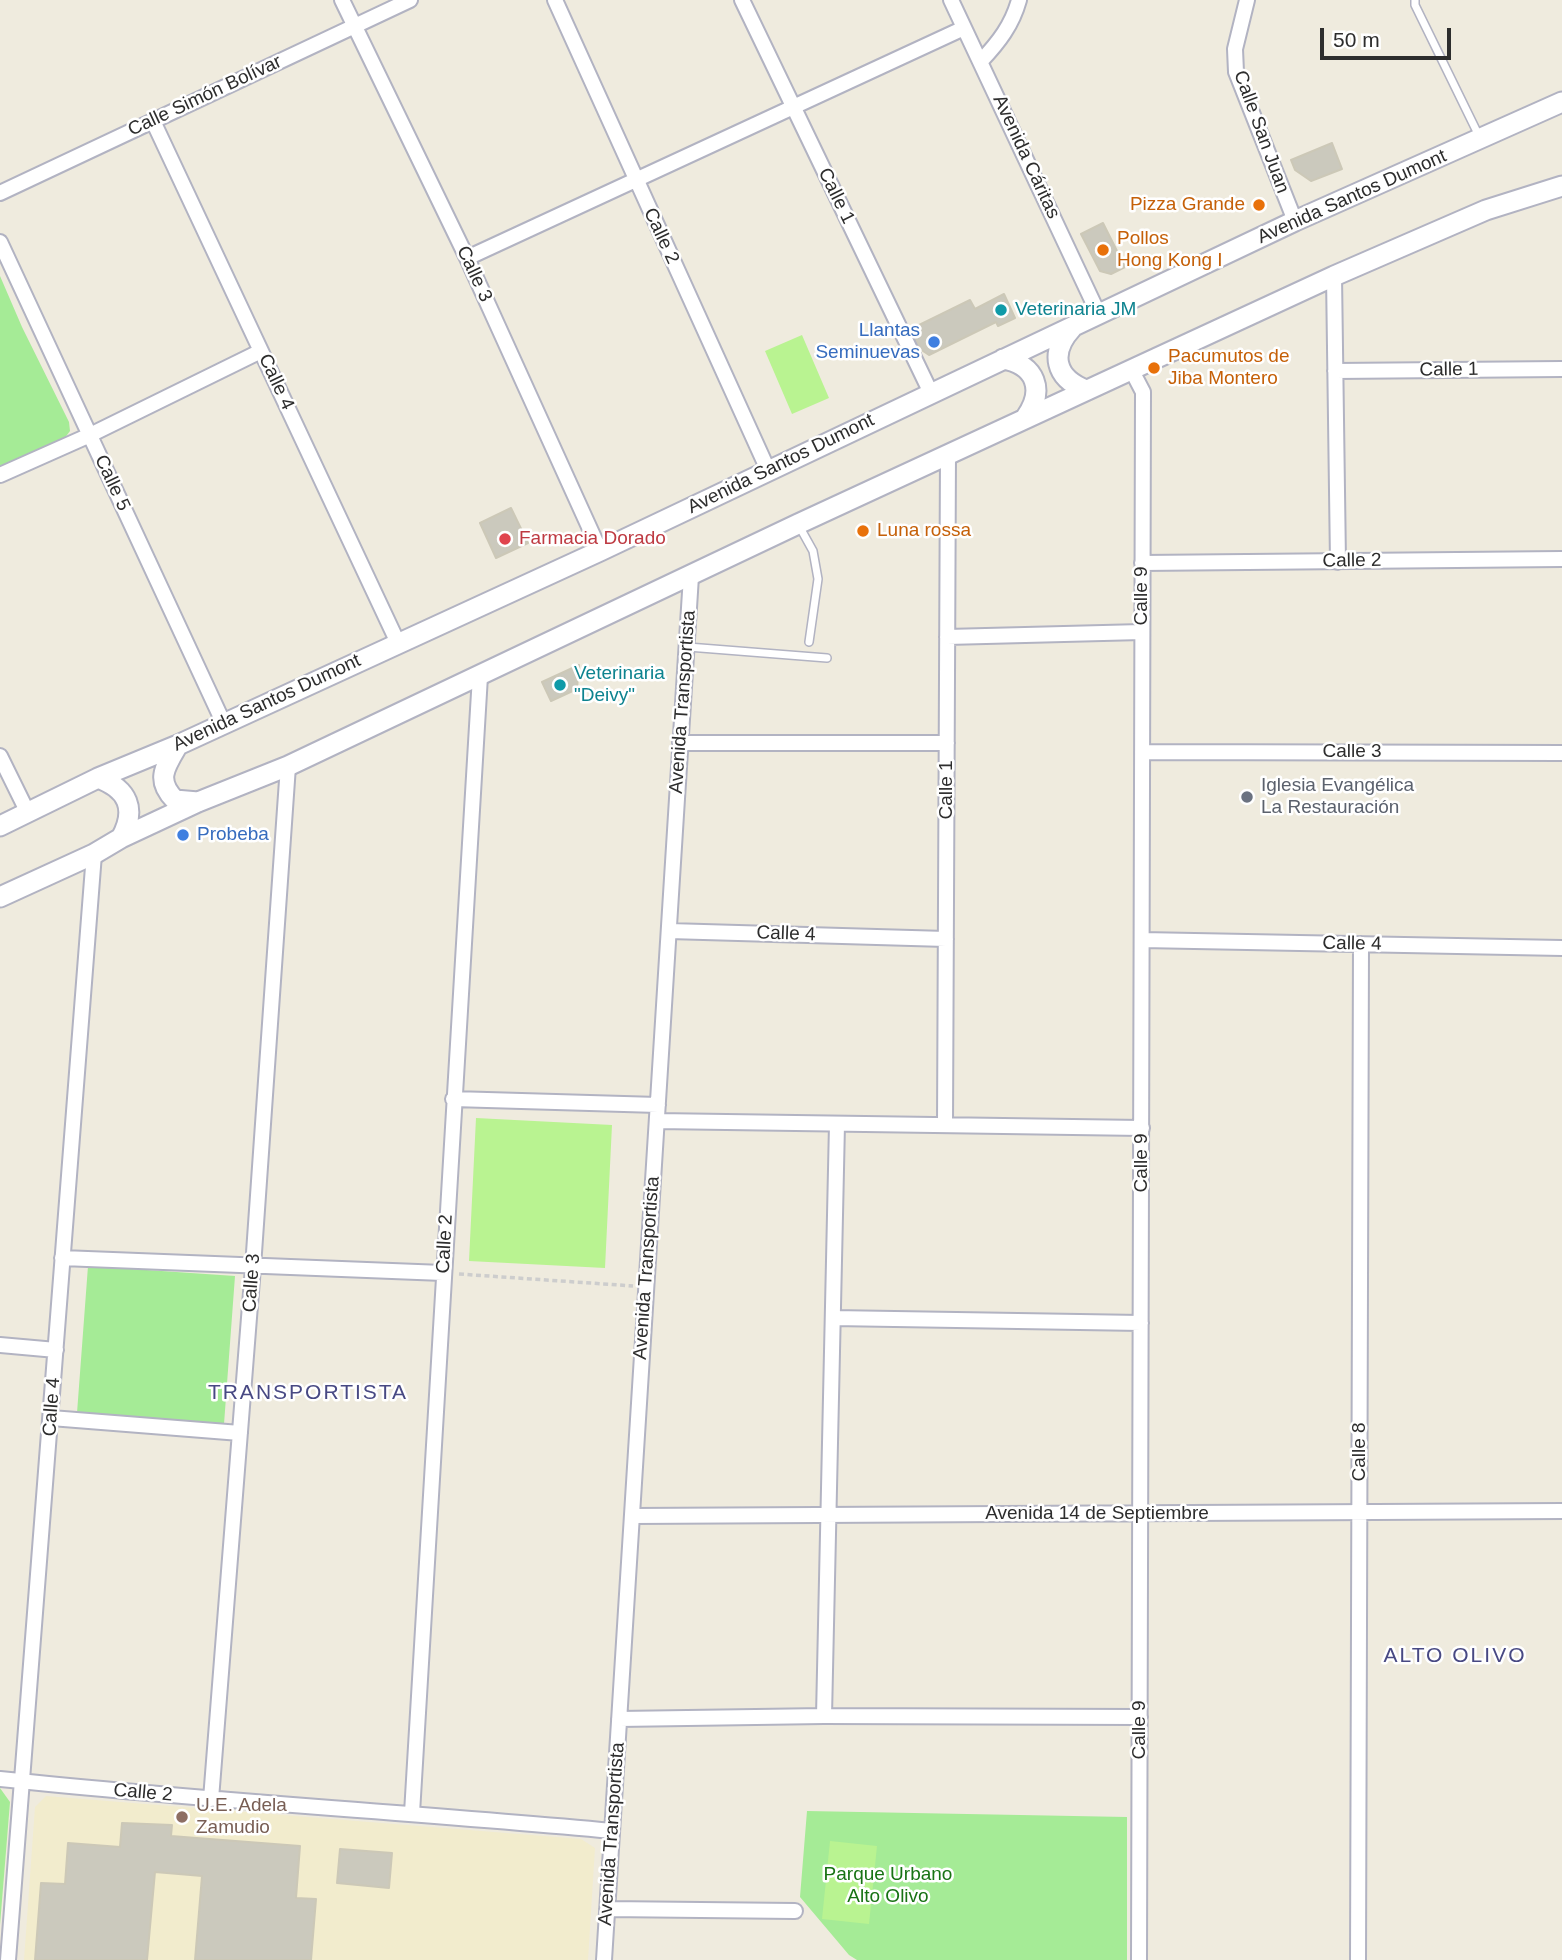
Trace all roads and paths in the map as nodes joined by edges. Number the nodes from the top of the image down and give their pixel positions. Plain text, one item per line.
1 (342, 0) edge
2 (410, 0) edge
3 (555, 0) edge
4 (742, 0) edge
5 (951, 0) edge
6 (1019, 0) edge
7 (1247, 0) edge
8 (1415, 0) edge
9 (354, 26) junction
10 (964, 28) junction
11 (981, 61) junction
12 (1562, 102) edge
13 (793, 107) junction
14 (153, 121) junction
15 (1480, 140) junction
16 (635, 180) junction
17 (1562, 186) edge
18 (0, 193) edge
19 (1295, 221) junction
20 (0, 242) edge
21 (467, 258) junction
22 (1334, 275) junction
23 (1099, 315) junction
24 (1072, 327) junction
25 (261, 351) junction
26 (1003, 359) junction
27 (1131, 369) junction
28 (1562, 369) edge
29 (1335, 371) junction
30 (1086, 390) junction
31 (931, 393) junction
32 (1026, 417) junction
33 (90, 435) junction
34 (948, 454) junction
35 (768, 470) junction
36 (0, 475) edge
37 (798, 524) junction
38 (600, 551) junction
39 (1562, 559) edge
40 (1338, 562) junction
41 (1142, 563) junction
42 (691, 576) junction
43 (1142, 632) junction
44 (947, 637) junction
45 (809, 642) dead end
46 (398, 643) junction
47 (688, 647) junction
48 (827, 658) dead end
49 (480, 676) junction
50 (224, 723) junction
51 (680, 743) junction
52 (947, 743) junction
53 (177, 746) junction
54 (1142, 752) junction
55 (1562, 753) edge
56 (0, 756) edge
57 (288, 766) junction
58 (98, 778) junction
59 (198, 802) junction
60 (28, 813) junction
61 (0, 827) edge
62 (121, 838) junction
63 (94, 854) junction
64 (0, 897) edge
65 (669, 931) junction
66 (946, 940) junction
67 (1142, 940) junction
68 (1361, 944) junction
69 (1562, 948) edge
70 (453, 1099) junction
71 (658, 1105) junction
72 (657, 1121) junction
73 (837, 1124) junction
74 (945, 1125) junction
75 (1142, 1128) junction
76 (62, 1258) junction
77 (253, 1267) junction
78 (443, 1273) junction
79 (646, 1286) junction
80 (833, 1318) junction
81 (1142, 1323) junction
82 (0, 1345) edge
83 (56, 1350) junction
84 (51, 1419) junction
85 (240, 1433) junction
86 (1562, 1511) edge
87 (1141, 1513) junction
88 (1359, 1513) junction
89 (829, 1515) junction
90 (632, 1516) junction
91 (824, 1716) junction
92 (1140, 1717) junction
93 (619, 1718) junction
94 (0, 1779) edge
95 (22, 1781) junction
96 (211, 1799) junction
97 (412, 1813) junction
98 (612, 1830) junction
99 (607, 1909) junction
100 (795, 1911) dead end
101 (8, 1960) edge
102 (604, 1960) edge
103 (1139, 1960) edge
104 (1358, 1960) edge

1 - 9 street, Calle 3
2 - 9 street, Calle Simón Bolívar
3 - 16 street, Calle 2
4 - 13 street, Calle 1
5 - 10 street, Avenida Cáritas
6 - 11 street
7 - 19 street, Calle San Juan
8 - 15 lane
9 - 14 street, Calle Simón Bolívar
9 - 21 street, Calle 3
10 - 11 street, Avenida Cáritas
10 - 13 street
11 - 23 street, Avenida Cáritas
12 - 15 main road, Avenida Santos Dumont
13 - 16 street
13 - 31 street, Calle 1
14 - 18 street, Calle Simón Bolívar
14 - 25 street, Calle 4
15 - 19 main road, Avenida Santos Dumont
16 - 21 street
16 - 35 street, Calle 2
17 - 22 main road
19 - 23 main road, Avenida Santos Dumont
20 - 33 street, Calle 5
21 - 38 street, Calle 3
22 - 27 main road
22 - 29 street
23 - 24 main road, Avenida Santos Dumont
24 - 26 main road, Avenida Santos Dumont
24 - 30 main road
25 - 33 street
25 - 46 street, Calle 4
26 - 31 main road, Avenida Santos Dumont
26 - 32 main road
27 - 30 main road
27 - 41 street, Calle 9
28 - 29 street, Calle 1
29 - 40 street
30 - 32 main road
31 - 35 main road, Avenida Santos Dumont
32 - 34 main road
33 - 36 street
33 - 50 street, Calle 5
34 - 37 main road
34 - 44 street, Calle 1
35 - 38 main road, Avenida Santos Dumont
37 - 42 main road
37 - 45 lane
38 - 46 main road, Avenida Santos Dumont
39 - 40 street, Calle 2
40 - 41 street, Calle 2
41 - 43 street, Calle 9
42 - 47 street, Avenida Transportista
42 - 49 main road
43 - 44 street
43 - 54 street, Calle 9
44 - 52 street, Calle 1
46 - 50 main road, Avenida Santos Dumont
47 - 48 lane
47 - 51 street, Avenida Transportista
49 - 57 main road
49 - 70 street, Calle 2
50 - 53 main road, Avenida Santos Dumont
51 - 52 street
51 - 65 street, Avenida Transportista
52 - 66 street, Calle 1
53 - 58 main road, Avenida Santos Dumont
53 - 59 main road
54 - 55 street, Calle 3
54 - 67 street, Calle 9
56 - 60 street
57 - 59 main road
57 - 77 street, Calle 3
58 - 60 main road, Avenida Santos Dumont
58 - 62 main road
59 - 62 main road
60 - 61 main road, Avenida Santos Dumont
62 - 63 main road
63 - 64 main road
63 - 76 street, Calle 4
65 - 66 street, Calle 4
65 - 71 street, Avenida Transportista
66 - 74 street, Calle 1
67 - 68 street, Calle 4
67 - 75 street, Calle 9
68 - 69 street, Calle 4
68 - 88 street, Calle 8
70 - 71 street
70 - 78 street, Calle 2
71 - 72 street, Avenida Transportista
72 - 73 street
72 - 79 street, Avenida Transportista
73 - 74 street
73 - 80 street
74 - 75 street
75 - 81 street, Calle 9
76 - 77 street
76 - 83 street, Calle 4
77 - 78 street
77 - 85 street, Calle 3
78 - 79 path
78 - 97 street, Calle 2
79 - 90 street, Avenida Transportista
80 - 81 street
80 - 89 street
81 - 87 street, Calle 9
82 - 83 street
83 - 84 street, Calle 4
84 - 85 street
84 - 95 street, Calle 4
85 - 96 street, Calle 3
86 - 88 street, Avenida 14 de Septiembre
87 - 88 street, Avenida 14 de Septiembre
87 - 89 street, Avenida 14 de Septiembre
87 - 92 street, Calle 9
88 - 104 street, Calle 8
89 - 90 street, Avenida 14 de Septiembre
89 - 91 street
90 - 93 street, Avenida Transportista
91 - 92 street
91 - 93 street
92 - 103 street, Calle 9
93 - 98 street, Avenida Transportista
94 - 95 street, Calle 2
95 - 96 street, Calle 2
95 - 101 street, Calle 4
96 - 97 street, Calle 2
97 - 98 street, Calle 2
98 - 99 street, Avenida Transportista
99 - 100 street
99 - 102 street, Avenida Transportista

